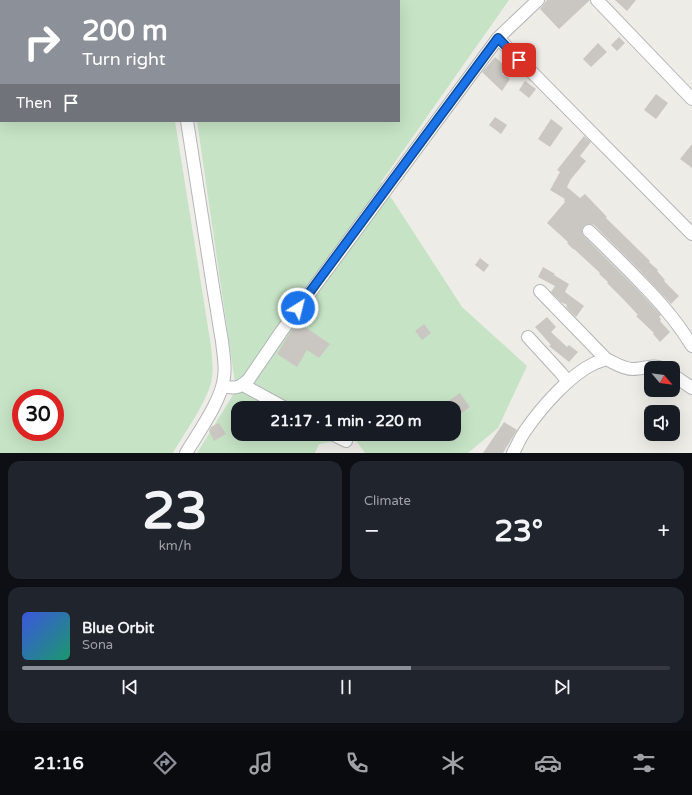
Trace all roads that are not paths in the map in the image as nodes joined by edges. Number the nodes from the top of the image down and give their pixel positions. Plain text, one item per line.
1 (538, 0) edge
2 (597, 0) edge
3 (498, 38) junction
4 (692, 99) edge
5 (187, 122) edge
6 (589, 231) dead end
7 (692, 234) edge
8 (540, 291) dead end
9 (528, 337) dead end
10 (692, 346) edge
11 (606, 359) junction
12 (644, 368) edge
13 (680, 379) edge
14 (568, 382) junction
15 (243, 385) junction
16 (222, 386) junction
17 (692, 387) edge
18 (272, 401) edge
19 (186, 453) edge
20 (513, 453) edge

1 - 3 street
2 - 4 street
3 - 7 street
3 - 15 street
5 - 16 street
6 - 10 street
8 - 11 street
9 - 14 street
11 - 12 street
11 - 14 street
13 - 17 street
14 - 20 street
15 - 16 street
15 - 18 street
16 - 19 street

